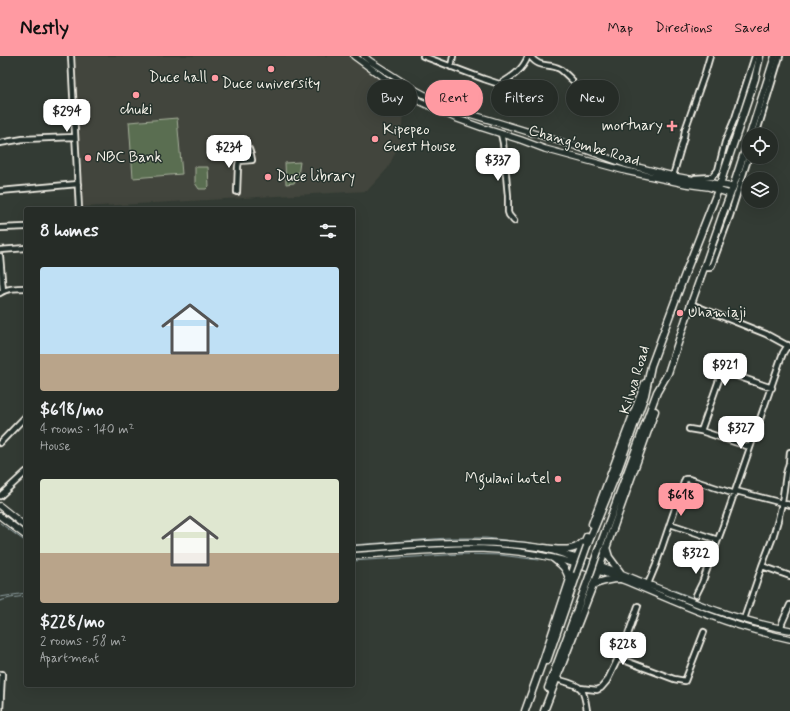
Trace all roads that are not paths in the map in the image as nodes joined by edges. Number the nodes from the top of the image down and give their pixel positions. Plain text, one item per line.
1 (71, 56) edge
2 (354, 56) edge
3 (364, 56) edge
4 (423, 56) edge
5 (453, 56) edge
6 (529, 56) edge
7 (710, 56) edge
8 (755, 56) edge
9 (760, 56) edge
10 (775, 56) edge
11 (780, 56) edge
12 (450, 66) junction
13 (507, 80) edge
14 (572, 80) dead end
15 (491, 81) edge
16 (752, 128) edge
17 (758, 128) edge
18 (501, 134) junction
19 (75, 137) junction
20 (0, 143) edge
21 (249, 149) dead end
22 (742, 159) edge
23 (746, 164) edge
24 (724, 174) junction
25 (673, 176) junction
26 (692, 179) junction
27 (78, 184) junction
28 (707, 184) junction
29 (719, 187) junction
30 (733, 187) junction
31 (0, 190) edge
32 (238, 192) dead end
33 (730, 194) junction
34 (715, 199) junction
35 (80, 207) edge
36 (514, 221) dead end
37 (24, 227) edge
38 (0, 228) edge
39 (24, 248) edge
40 (0, 250) edge
41 (0, 256) edge
42 (704, 268) junction
43 (24, 288) edge
44 (1, 292) edge
45 (691, 304) junction
46 (789, 346) edge
47 (651, 366) junction
48 (668, 374) junction
49 (772, 388) junction
50 (24, 418) edge
51 (689, 429) dead end
52 (701, 431) junction
53 (0, 443) edge
54 (750, 447) junction
55 (790, 452) edge
56 (24, 474) edge
57 (735, 492) junction
58 (0, 496) edge
59 (782, 503) junction
60 (0, 506) edge
61 (790, 506) edge
62 (0, 516) edge
63 (670, 524) junction
64 (24, 525) edge
65 (24, 534) edge
66 (586, 539) junction
67 (718, 540) junction
68 (606, 547) junction
69 (544, 548) junction
70 (355, 549) edge
71 (355, 556) edge
72 (554, 559) junction
73 (576, 561) junction
74 (762, 566) junction
75 (599, 568) junction
76 (620, 572) junction
77 (790, 576) edge
78 (569, 579) junction
79 (620, 579) junction
80 (648, 584) junction
81 (593, 585) junction
82 (696, 595) dead end
83 (790, 605) edge
84 (638, 606) dead end
85 (744, 620) junction
86 (781, 628) junction
87 (790, 630) edge
88 (704, 632) dead end
89 (790, 638) edge
90 (618, 658) junction
91 (2, 674) dead end
92 (556, 679) junction
93 (580, 688) junction
94 (0, 711) edge
95 (525, 711) edge
96 (529, 711) edge
97 (540, 711) edge
98 (544, 711) edge
99 (587, 711) edge

1 - 19 street
2 - 18 main road, Chang'ombe Road
3 - 25 main road, Chang'ombe Road
4 - 12 street
5 - 12 street
6 - 13 street
6 - 14 street
7 - 25 street
8 - 26 street
9 - 24 highway, Kilwa Road
10 - 16 highway
11 - 17 street
12 - 15 street
18 - 28 main road, Chang'ombe Road
18 - 36 street
19 - 20 street
19 - 27 street
21 - 32 street
22 - 30 highway, Kilwa Road
23 - 42 street
24 - 28 main road, Chang'ombe Road
24 - 29 highway, Kilwa Road
25 - 26 main road, Chang'ombe Road
26 - 28 main road, Chang'ombe Road
27 - 31 street
27 - 35 street
28 - 29 main road, Chang'ombe Road
28 - 34 main road
29 - 30 main road, Chang'ombe Road
29 - 33 main road, Chang'ombe Road
29 - 34 highway, Kilwa Road
30 - 33 highway, Kilwa Road
33 - 42 highway, Kilwa Road
34 - 47 highway, Kilwa Road
37 - 38 street
39 - 40 street
41 - 44 street
42 - 45 highway, Kilwa Road
43 - 44 street
45 - 46 street
45 - 48 highway, Kilwa Road
46 - 49 street
47 - 66 highway
47 - 96 highway, Kilwa Road, bridge
48 - 68 highway
48 - 97 highway, Kilwa Road, bridge
49 - 52 street
49 - 54 street
50 - 53 street
51 - 52 street
52 - 54 street
54 - 57 street
55 - 59 street
56 - 58 street
57 - 59 street
57 - 63 street
57 - 67 street
59 - 61 street
59 - 74 street
60 - 64 main road
62 - 65 main road
63 - 67 street
63 - 80 street
66 - 69 highway
66 - 73 highway
67 - 82 street
68 - 75 highway
68 - 76 highway
69 - 70 main road
69 - 73 main road
71 - 72 main road
72 - 73 main road
72 - 78 highway
73 - 75 main road
73 - 78 highway
74 - 77 street
74 - 85 street
75 - 76 main road
75 - 79 main road
75 - 81 highway
76 - 80 main road
78 - 95 highway
79 - 81 highway
79 - 89 main road
80 - 85 main road
81 - 92 highway
83 - 86 street
84 - 90 street
85 - 86 main road
86 - 87 main road
88 - 90 street
90 - 93 street
91 - 94 street
92 - 93 street
92 - 98 highway
93 - 99 street

